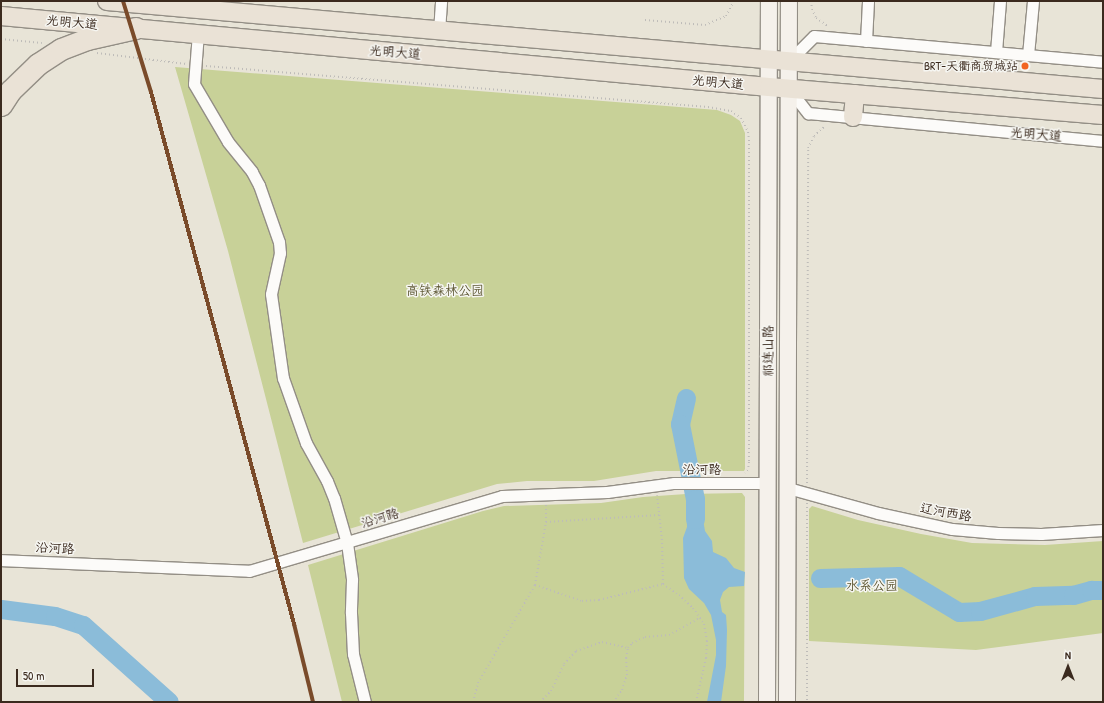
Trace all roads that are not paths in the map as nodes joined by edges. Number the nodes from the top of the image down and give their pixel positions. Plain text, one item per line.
1 (107, 1) edge
2 (441, 1) edge
3 (769, 1) edge
4 (789, 1) edge
5 (868, 1) edge
6 (1000, 1) edge
7 (1033, 1) edge
8 (1, 16) edge
9 (136, 28) junction
10 (439, 30) junction
11 (198, 34) junction
12 (866, 41) junction
13 (996, 52) junction
14 (1028, 55) junction
15 (769, 59) junction
16 (789, 61) junction
17 (1103, 62) edge
18 (769, 87) junction
19 (789, 89) junction
20 (1103, 89) edge
21 (855, 94) junction
22 (1, 105) edge
23 (1103, 116) edge
24 (854, 117) junction
25 (1103, 141) edge
26 (768, 483) junction
27 (788, 488) junction
28 (1103, 530) edge
29 (348, 543) junction
30 (1, 560) edge
31 (365, 702) edge
32 (767, 702) edge
33 (787, 702) edge

1 - 10 main road, 光明大道
2 - 10 street
3 - 15 main road, 祁连山路
4 - 16 main road, 祁连山路
5 - 12 street
6 - 13 street
7 - 14 street
8 - 9 main road, 光明大道
9 - 11 main road, 光明大道
9 - 22 highway
10 - 15 main road, 光明大道
11 - 18 main road, 光明大道
11 - 29 street
12 - 13 street
12 - 16 street
13 - 14 street
14 - 17 street
15 - 16 main road, 光明大道
15 - 18 main road, 祁连山路
16 - 19 main road, 祁连山路
16 - 20 main road, 光明大道
18 - 19 main road, 光明大道
18 - 26 main road, 祁连山路
19 - 21 main road, 光明大道
19 - 24 street, 光明大道
19 - 27 main road, 祁连山路
21 - 23 main road, 光明大道
21 - 24 main road
24 - 25 street, 光明大道
26 - 29 street, 沿河路
26 - 32 main road, 祁连山路
27 - 28 street, 辽河西路
27 - 33 main road, 祁连山路
29 - 30 street, 沿河路
29 - 31 street

